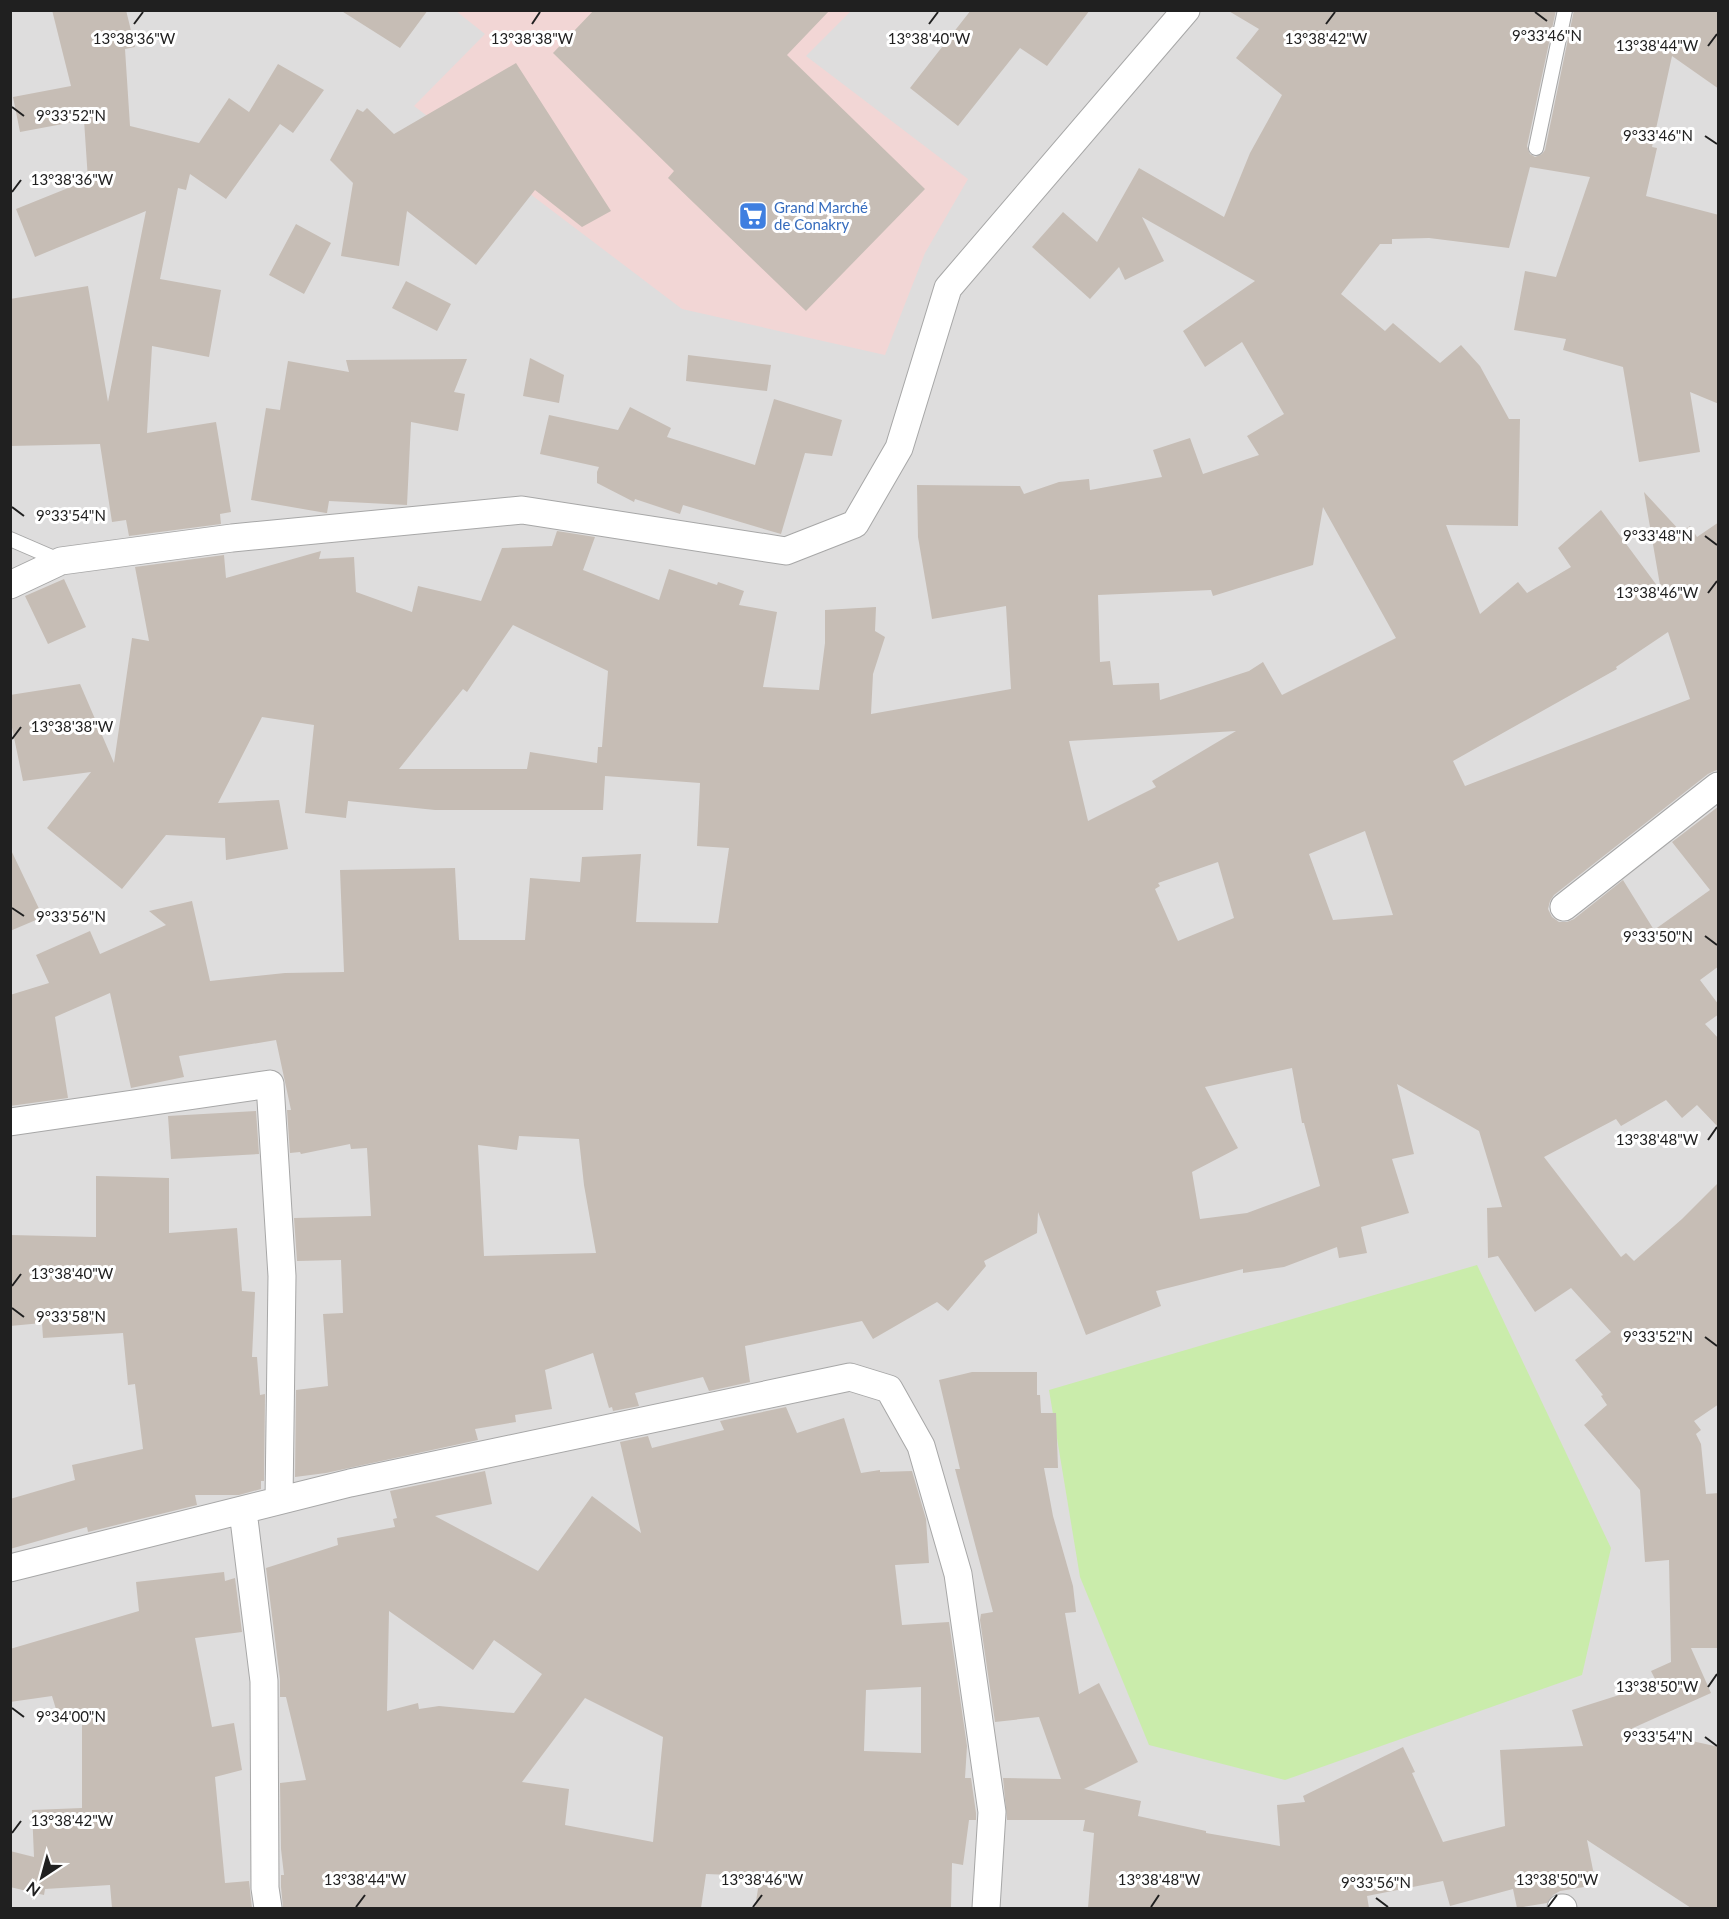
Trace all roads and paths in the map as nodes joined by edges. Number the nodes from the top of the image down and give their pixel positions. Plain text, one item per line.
1 (1186, 10) edge
2 (1565, 10) edge
3 (1536, 148) dead end
4 (10, 539) edge
5 (61, 561) junction
6 (10, 585) edge
7 (1719, 786) edge
8 (1564, 907) dead end
9 (10, 1122) edge
10 (279, 1500) junction
11 (243, 1511) junction
12 (10, 1568) edge
13 (268, 1908) edge
14 (986, 1908) edge

1 - 5 street
2 - 3 lane
4 - 5 lane
5 - 6 street
7 - 8 street
9 - 10 street
10 - 11 street
10 - 14 street
11 - 12 street
11 - 13 street

